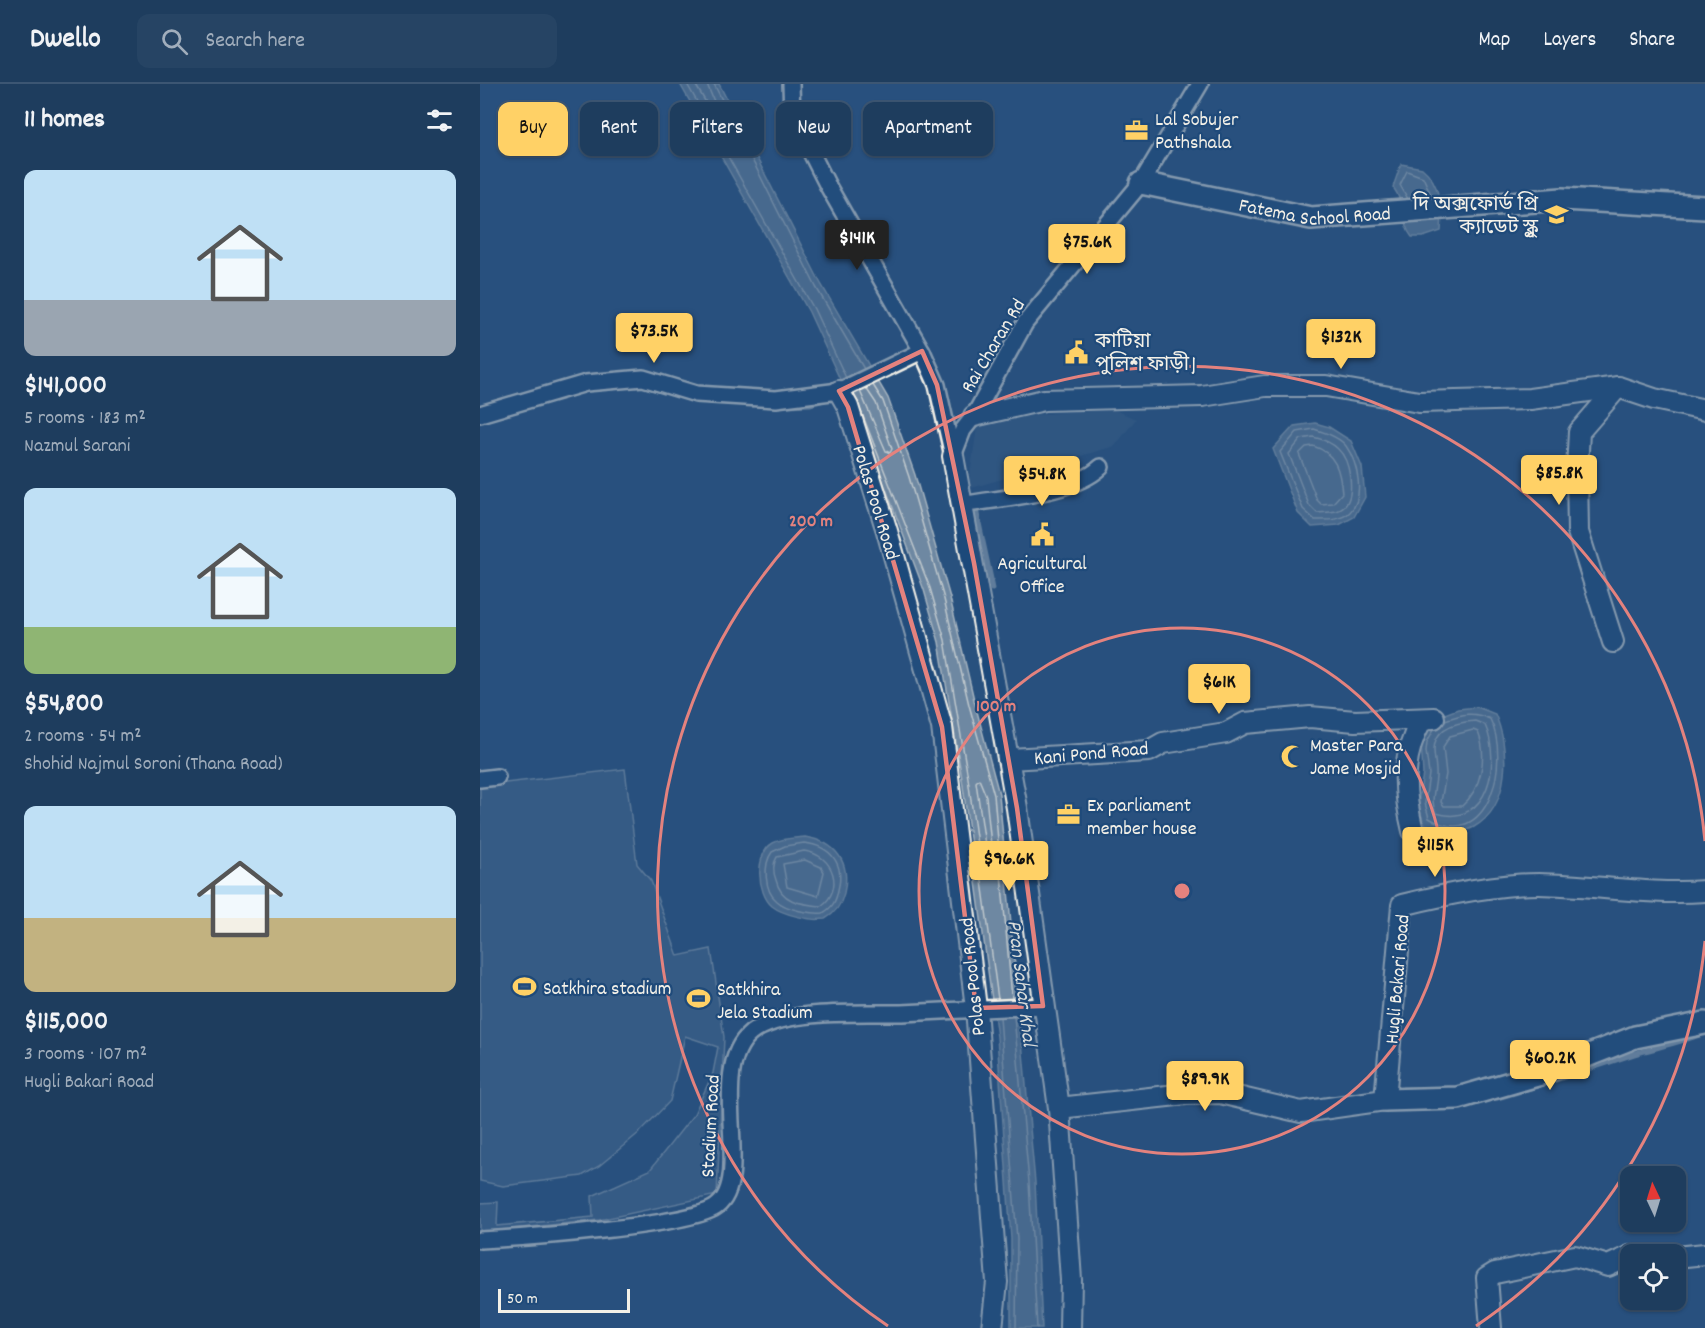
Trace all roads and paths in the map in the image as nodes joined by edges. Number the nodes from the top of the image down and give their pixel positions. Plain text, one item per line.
1 (791, 84) edge
2 (1200, 84) edge
3 (1141, 183) junction
4 (1705, 207) edge
5 (922, 351) junction
6 (1618, 387) junction
7 (839, 391) junction
8 (1705, 410) edge
9 (480, 414) edge
10 (974, 416) junction
11 (953, 456) junction
12 (1101, 467) dead end
13 (963, 505) junction
14 (1613, 642) dead end
15 (1008, 759) junction
16 (497, 777) dead end
17 (480, 779) edge
18 (1413, 831) dead end
19 (1705, 891) edge
20 (1043, 1005) junction
21 (976, 1008) junction
22 (1705, 1023) edge
23 (1385, 1100) junction
24 (1059, 1108) junction
25 (480, 1240) edge
26 (1705, 1254) edge
27 (1686, 1256) edge
28 (1620, 1261) edge
29 (992, 1328) edge
30 (1070, 1328) edge
31 (1491, 1328) edge

1 - 5 street
2 - 3 street, Rai Charan Rd
3 - 4 main road, Fatema School Road
3 - 10 street, Rai Charan Rd
5 - 7 street
5 - 11 street
6 - 8 street
6 - 10 street
6 - 14 street
7 - 9 street
7 - 21 street, Polas Pool Road
10 - 11 street, Rai Charan Rd
11 - 13 street
12 - 13 street
13 - 15 street
15 - 18 street, Kani Pond Road
15 - 20 street
16 - 17 street
19 - 23 street, Hugli Bakari Road
20 - 21 street, Stadium Road
20 - 24 street
21 - 25 street, Stadium Road
21 - 29 street, Polas Pool Road
22 - 23 main road
23 - 24 street
24 - 30 street
26 - 27 street
28 - 31 street

